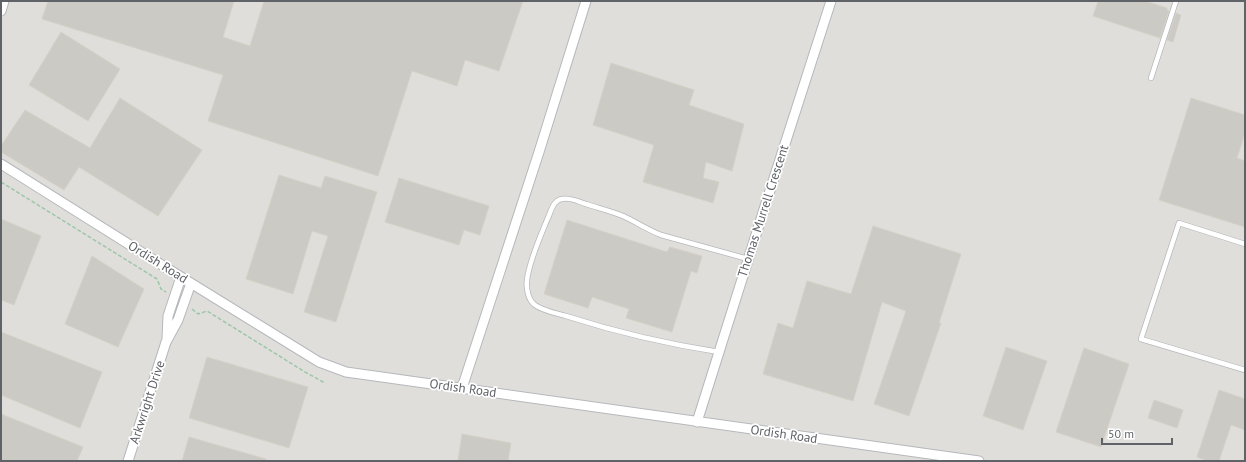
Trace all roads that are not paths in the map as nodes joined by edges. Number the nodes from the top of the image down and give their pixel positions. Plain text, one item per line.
1 (4, 1) edge
2 (586, 1) edge
3 (831, 1) edge
4 (1176, 1) edge
5 (1, 11) edge
6 (1151, 78) dead end
7 (1, 164) edge
8 (1245, 244) edge
9 (748, 259) junction
10 (181, 277) junction
11 (191, 283) junction
12 (166, 342) junction
13 (719, 352) junction
14 (1245, 370) edge
15 (462, 388) junction
16 (697, 422) junction
17 (128, 461) edge
18 (979, 461) edge

1 - 5 street
2 - 15 street
3 - 9 street, Thomas Murrell Crescent
4 - 6 lane
7 - 10 street, Ordish Road
8 - 14 lane
9 - 13 street, Thomas Murrell Crescent
9 - 13 lane
10 - 11 street, Ordish Road
10 - 12 street, Arkwright Drive
11 - 12 street, Arkwright Drive
11 - 15 street, Ordish Road
12 - 17 street, Arkwright Drive
13 - 16 street, Thomas Murrell Crescent
15 - 16 street, Ordish Road
16 - 18 street, Ordish Road

